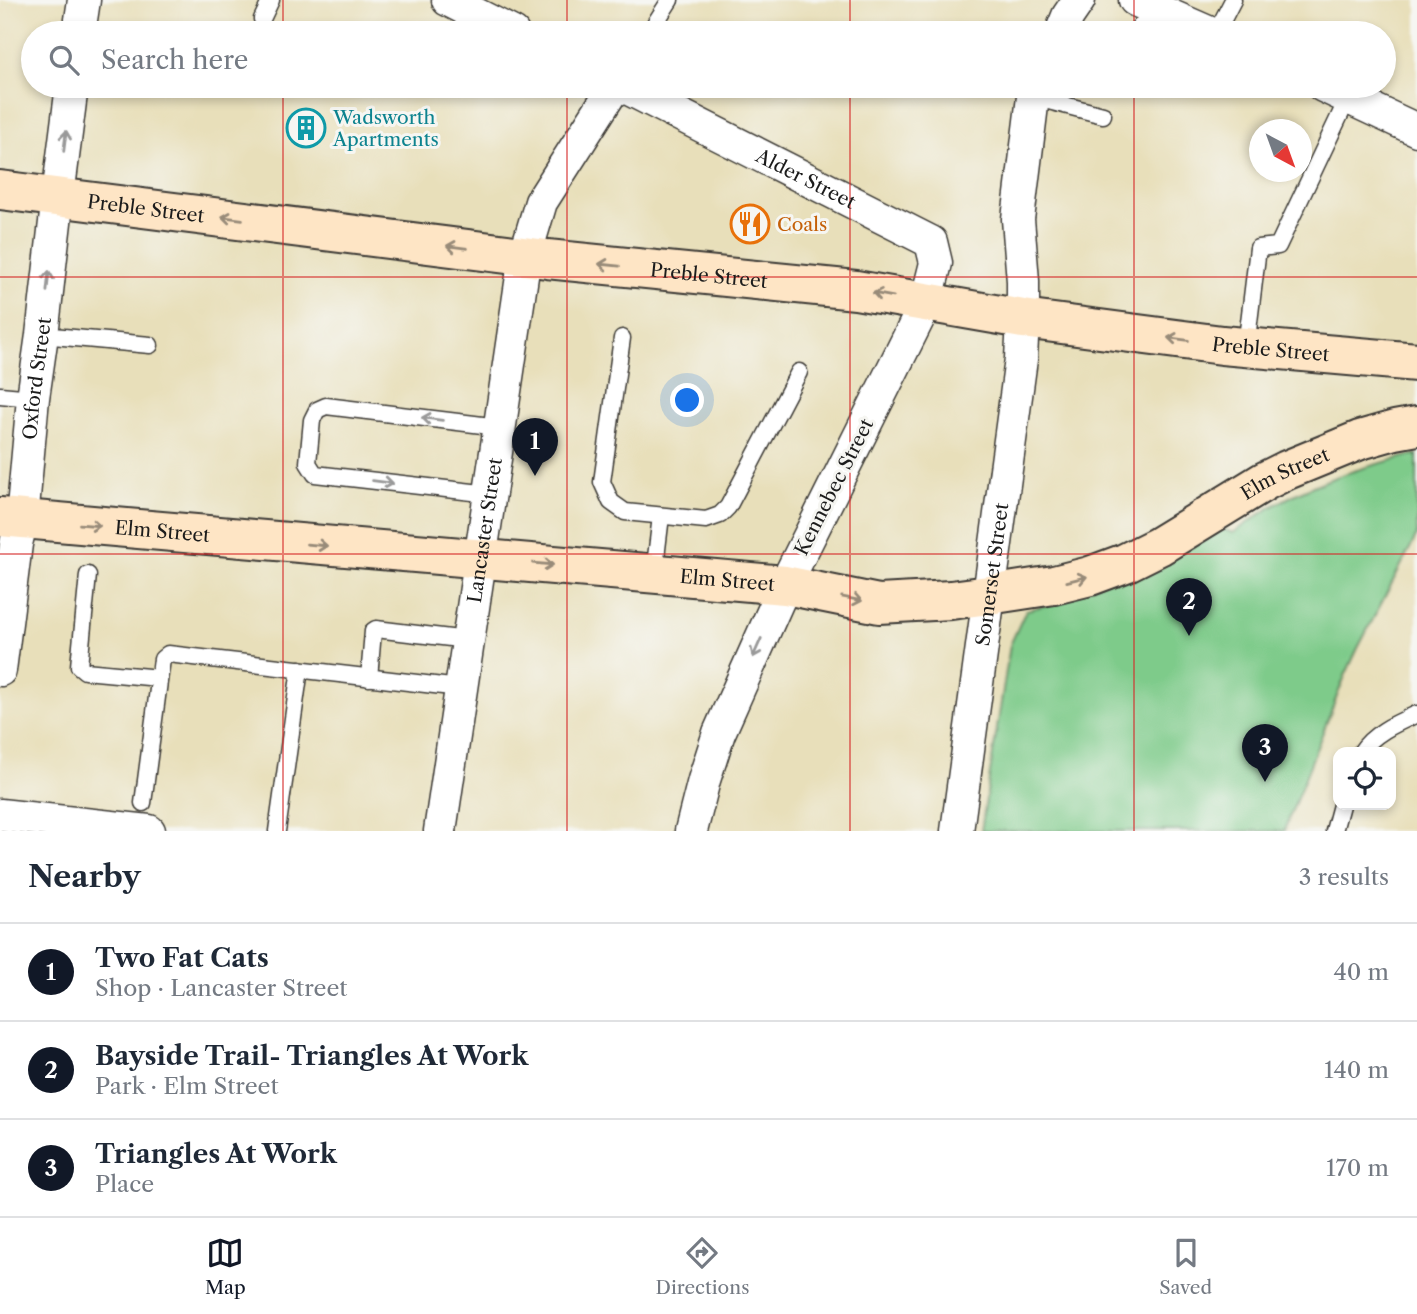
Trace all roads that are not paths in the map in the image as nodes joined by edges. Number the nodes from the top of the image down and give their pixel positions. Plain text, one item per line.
1 (84, 0) edge
2 (271, 0) edge
3 (448, 0) edge
4 (670, 0) edge
5 (1079, 0) edge
6 (1233, 0) edge
7 (1146, 5) edge
8 (262, 19) dead end
9 (81, 21) edge
10 (489, 21) edge
11 (657, 21) edge
12 (1066, 21) edge
13 (1139, 21) edge
14 (1183, 21) edge
15 (1222, 21) edge
16 (70, 98) edge
17 (607, 98) edge
18 (647, 98) edge
19 (1035, 98) edge
20 (1055, 98) edge
21 (1334, 98) edge
22 (1349, 98) edge
23 (1102, 115) dead end
24 (1417, 130) edge
25 (0, 190) edge
26 (58, 196) junction
27 (525, 256) junction
28 (926, 303) junction
29 (1023, 318) junction
30 (42, 335) junction
31 (622, 338) dead end
32 (150, 345) dead end
33 (1246, 347) junction
34 (1417, 362) edge
35 (799, 372) dead end
36 (0, 395) edge
37 (33, 398) junction
38 (1417, 426) edge
39 (499, 427) junction
40 (490, 494) junction
41 (662, 516) junction
42 (11, 518) edge
43 (480, 559) junction
44 (654, 574) junction
45 (88, 575) dead end
46 (785, 585) junction
47 (989, 595) junction
48 (467, 640) junction
49 (300, 669) junction
50 (0, 670) edge
51 (159, 678) junction
52 (369, 678) junction
53 (460, 688) junction
54 (1417, 713) edge
55 (1364, 747) edge
56 (1340, 810) edge
57 (0, 816) edge
58 (146, 817) edge
59 (277, 831) edge
60 (440, 831) edge
61 (691, 831) edge
62 (957, 831) edge
63 (1334, 831) edge

1 - 9 street
2 - 8 lane
3 - 10 street
4 - 11 lane
5 - 12 street
6 - 15 lane
7 - 13 lane
7 - 14 street
26 -> 16 street, Oxford Street
17 - 27 street, Lancaster Street
18 - 28 street, Alder Street
19 - 29 street
20 - 23 lane
21 - 33 lane
22 - 24 street
25 - 26 main road, Preble Street
27 -> 26 main road, Preble Street
30 -> 26 street, Oxford Street
28 -> 27 main road, Preble Street
27 - 39 street, Lancaster Street
28 - 29 main road, Preble Street
28 - 46 street, Kennebec Street
33 -> 29 main road, Preble Street
29 - 47 street, Somerset Street
30 - 32 lane
30 - 37 street, Oxford Street
31 - 41 lane
33 - 34 main road, Preble Street
35 - 41 lane
36 - 37 lane
37 - 42 street, Oxford Street
47 -> 38 main road, Elm Street
39 - 40 street, Lancaster Street
39 -> 40 lane
40 - 43 street, Lancaster Street
41 - 44 lane
42 -> 43 main road, Elm Street
42 - 50 street, Oxford Street
43 -> 44 main road, Elm Street
43 - 48 street, Lancaster Street
44 - 46 main road, Elm Street
45 - 51 lane
46 -> 47 main road, Elm Street
46 -> 61 street, Kennebec Street
47 - 62 street, Somerset Street
48 - 52 lane
48 - 53 street, Lancaster Street
49 - 51 lane
49 - 52 lane
49 - 59 lane
51 - 58 lane
52 - 53 lane
53 - 60 street, Lancaster Street
54 - 55 lane
56 - 63 lane
57 - 58 street

